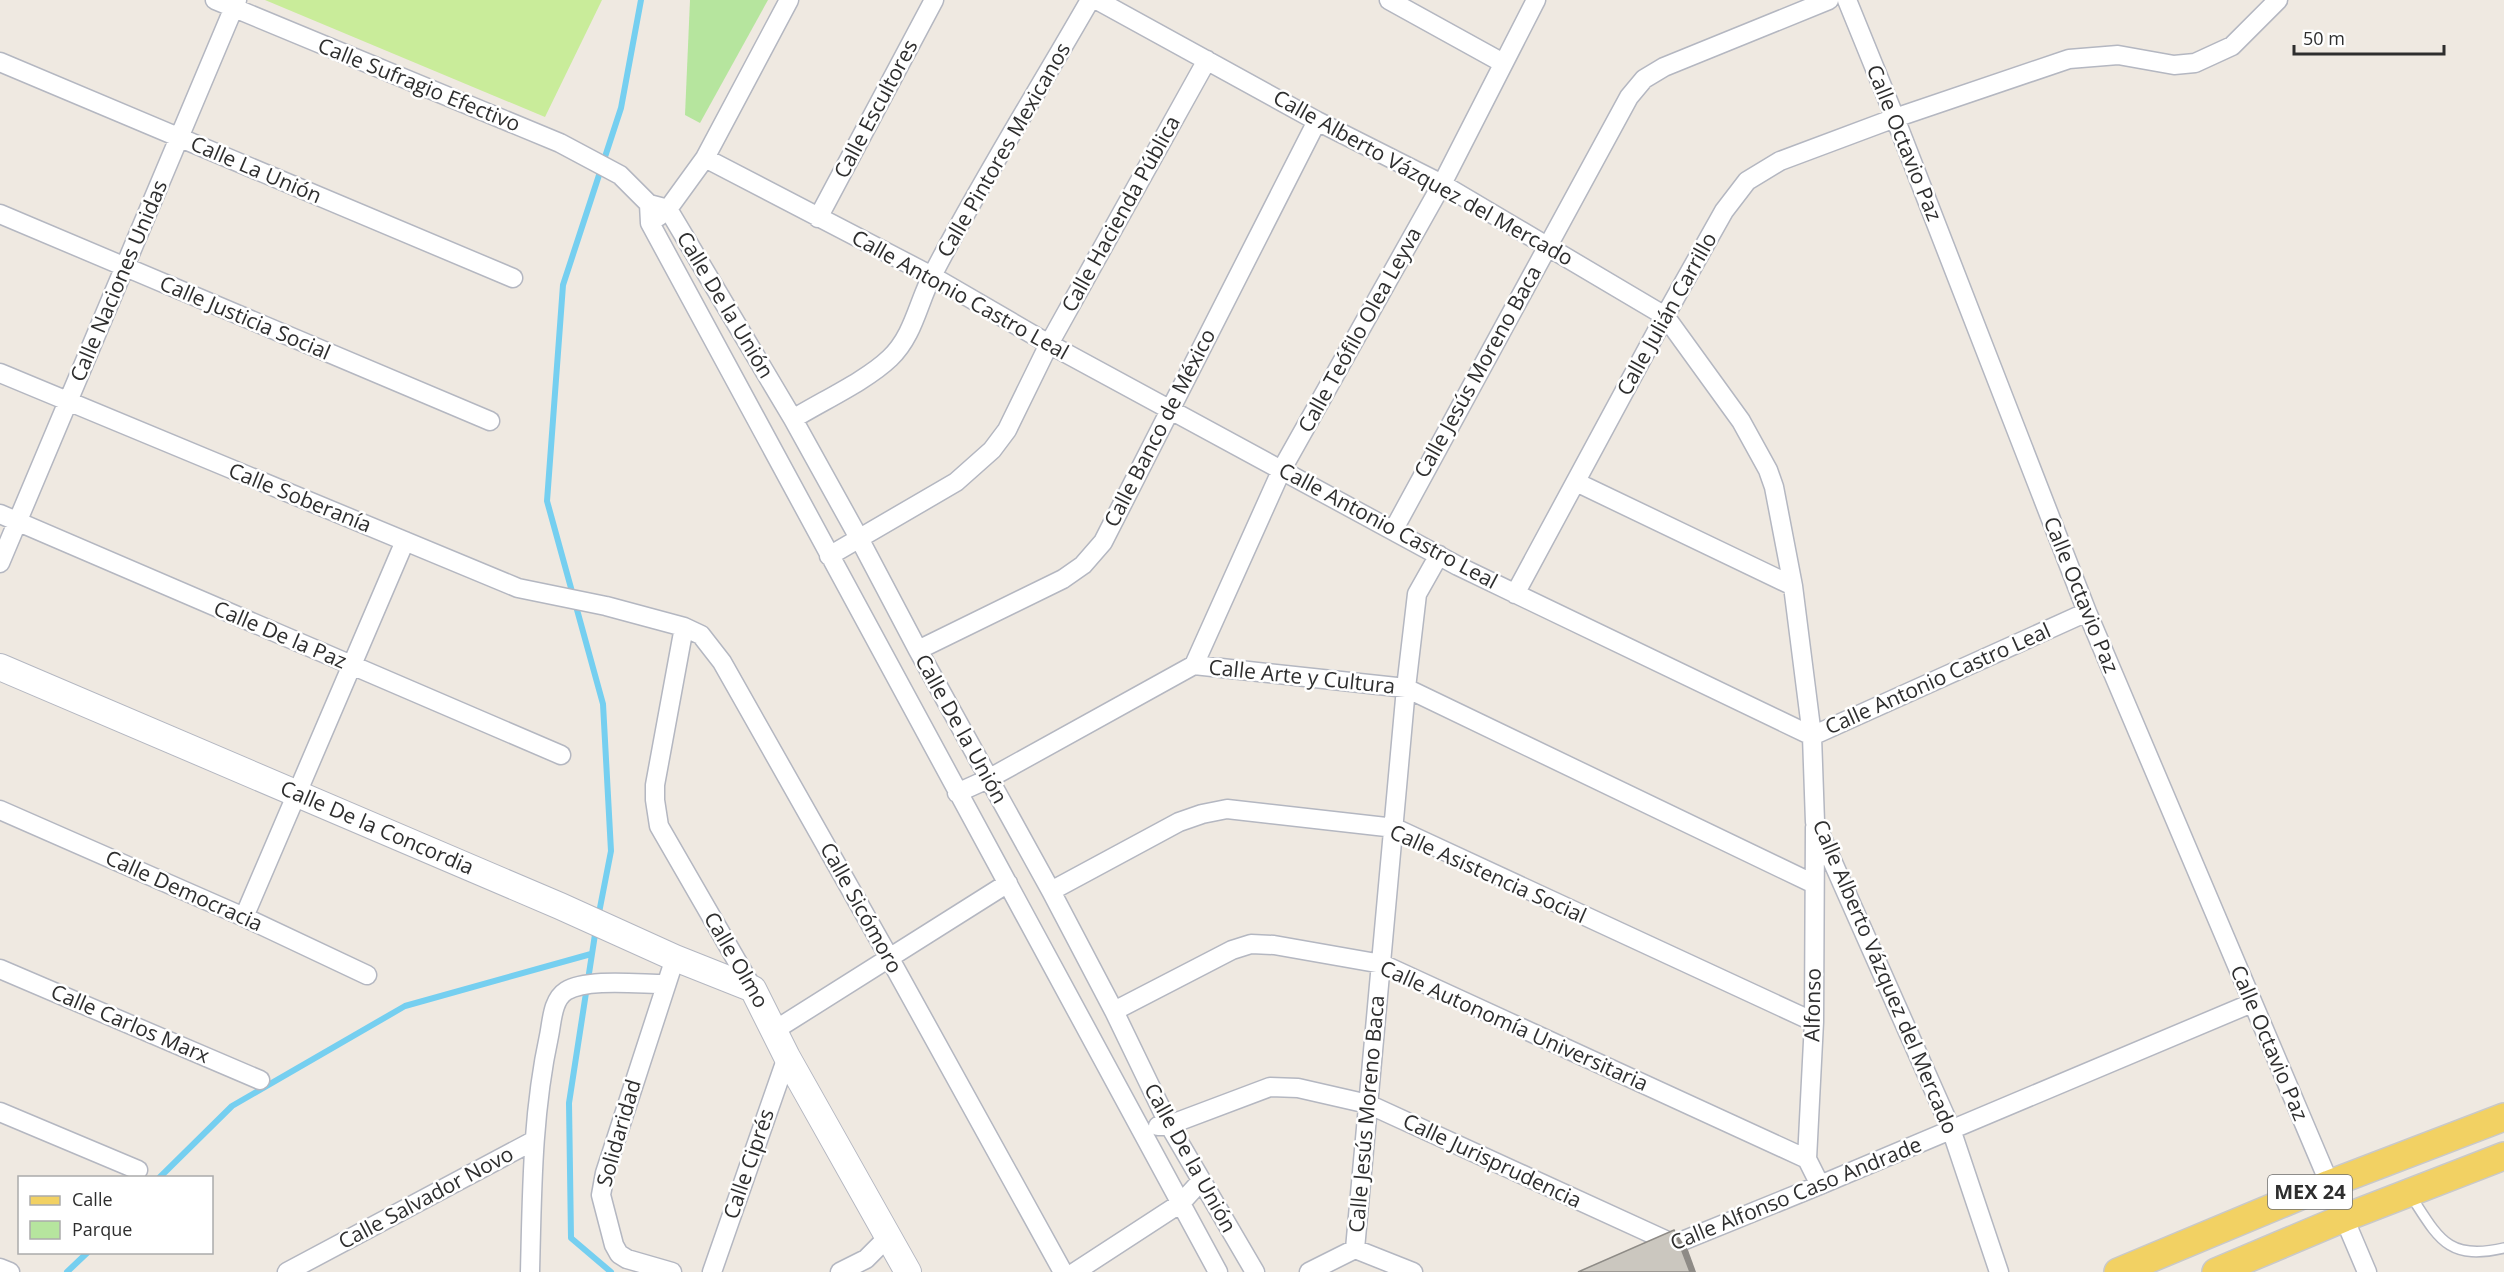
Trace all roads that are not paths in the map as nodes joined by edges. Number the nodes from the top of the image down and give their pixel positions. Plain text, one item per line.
1 (215, 0) edge
2 (789, 0) edge
3 (934, 0) edge
4 (1090, 0) edge
5 (1097, 0) edge
6 (1389, 0) edge
7 (1536, 0) edge
8 (1829, 0) edge
9 (1847, 0) edge
10 (2278, 0) edge
11 (236, 4) edge
12 (1207, 60) junction
13 (0, 62) edge
14 (1503, 63) junction
15 (1895, 118) junction
16 (1317, 120) junction
17 (179, 138) junction
18 (705, 158) junction
19 (1442, 184) junction
20 (649, 204) junction
21 (668, 209) junction
22 (0, 214) edge
23 (818, 218) junction
24 (650, 223) junction
25 (1548, 245) junction
26 (126, 268) junction
27 (932, 276) junction
28 (513, 278) dead end
29 (1665, 316) junction
30 (1049, 344) junction
31 (0, 373) edge
32 (67, 402) junction
33 (1169, 409) junction
34 (793, 419) junction
35 (490, 421) dead end
36 (1282, 469) junction
37 (1576, 482) junction
38 (0, 514) edge
39 (18, 521) junction
40 (1394, 529) junction
41 (860, 540) junction
42 (405, 541) junction
43 (1439, 555) junction
44 (829, 556) junction
45 (0, 563) edge
46 (1793, 586) junction
47 (1515, 594) junction
48 (606, 606) joint
49 (2087, 612) junction
50 (684, 627) junction
51 (918, 650) junction
52 (1194, 665) junction
53 (352, 666) junction
54 (0, 667) edge
55 (1406, 688) junction
56 (1812, 736) junction
57 (561, 755) dead end
58 (988, 779) junction
59 (957, 793) junction
60 (297, 794) junction
61 (0, 810) edge
62 (1815, 822) junction
63 (1395, 828) junction
64 (1008, 884) junction
65 (1814, 884) junction
66 (1051, 891) junction
67 (244, 917) junction
68 (675, 958) junction
69 (890, 959) junction
70 (1382, 964) junction
71 (0, 969) edge
72 (367, 975) dead end
73 (665, 984) junction
74 (753, 989) junction
75 (2252, 1003) junction
76 (1114, 1011) junction
77 (1814, 1022) junction
78 (775, 1030) junction
79 (787, 1057) junction
80 (260, 1080) dead end
81 (1368, 1104) junction
82 (0, 1112) edge
83 (2504, 1117) edge
84 (1169, 1125) junction
85 (1140, 1127) junction
86 (1951, 1129) junction
87 (533, 1141) junction
88 (1807, 1159) junction
89 (2503, 1160) edge
90 (138, 1170) dead end
91 (1201, 1181) junction
92 (2329, 1184) junction
93 (1820, 1185) junction
94 (2409, 1194) junction
95 (1181, 1203) junction
96 (2344, 1218) junction
97 (888, 1237) junction
98 (1674, 1245) junction
99 (2504, 1248) edge
100 (1355, 1249) junction
101 (1645, 1256) edge
102 (2165, 1263) edge
103 (0, 1268) edge
104 (10, 1272) edge
105 (287, 1272) edge
106 (530, 1272) edge
107 (672, 1272) edge
108 (712, 1272) edge
109 (840, 1272) edge
110 (908, 1272) edge
111 (1063, 1272) edge
112 (1075, 1272) edge
113 (1218, 1272) edge
114 (1255, 1272) edge
115 (1309, 1272) edge
116 (1413, 1272) edge
117 (1999, 1272) edge
118 (2118, 1272) edge
119 (2216, 1272) edge
120 (2367, 1272) edge

1 - 11 street, Calle Sufragio Efectivo
2 - 18 street
3 - 23 street, Calle Escultores
4 - 27 street, Calle Pintores Mexicanos
5 - 12 street, Calle Alberto Vázquez del Mercado
6 - 14 street
7 - 14 street, Calle Teófilo Olea Leyva
8 - 25 street, Calle Jesús Moreno Baca
9 - 15 street, Calle Octavio Paz
10 - 15 street, Calle Julián Carrillo
11 - 17 street, Calle Naciones Unidas
11 - 20 street, Calle Sufragio Efectivo
12 - 16 street, Calle Alberto Vázquez del Mercado
12 - 30 street, Calle Hacienda Pública
13 - 17 street, Calle La Unión
14 - 19 street, Calle Teófilo Olea Leyva
15 - 29 street, Calle Julián Carrillo
15 - 49 street, Calle Octavio Paz
16 - 19 street, Calle Alberto Vázquez del Mercado
16 - 33 street, Calle Banco de México
17 - 26 street, Calle Naciones Unidas
17 - 28 street, Calle La Unión
18 - 21 street
18 - 23 street, Calle Antonio Castro Leal
19 - 25 street, Calle Alberto Vázquez del Mercado
19 - 36 street, Calle Teófilo Olea Leyva
20 - 21 street, Calle De la Unión
20 - 24 street, Calle De la Unión
21 - 24 street
21 - 34 street, Calle De la Unión
22 - 26 street, Calle Justicia Social
23 - 27 street, Calle Antonio Castro Leal
24 - 44 street, Calle De la Unión
25 - 29 street, Calle Alberto Vázquez del Mercado
25 - 40 street, Calle Jesús Moreno Baca
26 - 32 street, Calle Naciones Unidas
26 - 35 street, Calle Justicia Social
27 - 30 street, Calle Antonio Castro Leal
27 - 34 street, Calle Pintores Mexicanos
29 - 37 street, Calle Julián Carrillo
29 - 46 street, Calle Alberto Vázquez del Mercado
30 - 33 street, Calle Antonio Castro Leal
30 - 41 street, Calle Hacienda Pública
31 - 32 street, Calle Soberanía
32 - 39 street, Calle Naciones Unidas
32 - 42 street, Calle Soberanía
33 - 36 street, Calle Antonio Castro Leal
33 - 51 street, Calle Banco de México
34 - 41 street, Calle De la Unión
36 - 40 street, Calle Antonio Castro Leal
36 - 52 street, Calle Teófilo Olea Leyva
37 - 46 street
37 - 47 street, Calle Julián Carrillo
38 - 39 street, Calle De la Paz
39 - 45 street, Calle Naciones Unidas
39 - 53 street, Calle De la Paz
40 - 43 street, Calle Antonio Castro Leal
41 - 44 street, Calle Hacienda Pública
41 - 51 street, Calle De la Unión
42 - 48 street, Calle Soberanía
42 - 53 street
43 - 47 street, Calle Antonio Castro Leal
43 - 55 street, Calle Jesús Moreno Baca
44 - 59 street, Calle De la Unión
46 - 56 street, Calle Alberto Vázquez del Mercado
47 - 56 street, Calle Antonio Castro Leal
48 - 50 street, Calle Sicómoro
49 - 56 street, Calle Antonio Castro Leal
49 - 75 street, Calle Octavio Paz
50 - 69 street, Calle Sicómoro
50 - 74 street, Calle Olmo
51 - 58 street, Calle De la Unión
52 - 55 street, Calle Arte y Cultura
52 - 58 street, Calle Arte y Cultura
53 - 57 street, Calle De la Paz
53 - 60 street
54 - 60 street, Calle De la Concordia
55 - 63 street, Calle Jesús Moreno Baca
55 - 65 street, Calle Arte y Cultura
56 - 62 street, Calle Alberto Vázquez del Mercado
58 - 59 street, Calle Arte y Cultura
58 - 66 street, Calle De la Unión
59 - 64 street, Calle De la Unión
60 - 67 street
60 - 68 street, Calle De la Concordia
61 - 67 street, Calle Democracia
62 - 65 street, Alfonso
62 - 86 street, Calle Alberto Vázquez del Mercado
63 - 66 street, Calle Asistencia Social
63 - 70 street, Calle Jesús Moreno Baca
63 - 77 street, Calle Asistencia Social
64 - 69 street
64 - 85 street, Calle De la Unión
65 - 77 street, Alfonso
66 - 76 street, Calle De la Unión
67 - 72 street, Calle Democracia
68 - 73 street, Solidaridad
68 - 74 street, Calle De la Concordia
69 - 78 street
69 - 111 street, Calle Sicómoro
70 - 76 street, Calle Autonomía Universitaria
70 - 81 street, Calle Jesús Moreno Baca
70 - 88 street, Calle Autonomía Universitaria
71 - 80 street, Calle Carlos Marx
73 - 87 street
73 - 107 street, Solidaridad
74 - 78 street, Calle Olmo
75 - 86 street, Calle Alfonso Caso Andrade
75 - 92 street, Calle Octavio Paz
76 - 84 street, Calle De la Unión
77 - 88 street, Alfonso
78 - 79 street, Calle Olmo
79 - 97 street, Calle Olmo
79 - 108 street, Calle Ciprés
81 - 84 street, Calle Jurisprudencia
81 - 98 street, Calle Jurisprudencia
81 - 100 street, Calle Jesús Moreno Baca
82 - 90 street
83 - 92 main road, MEX 24
84 - 85 street, Calle Jurisprudencia
84 - 91 street, Calle De la Unión
85 - 95 street, Calle De la Unión
86 - 93 street, Calle Alfonso Caso Andrade
86 - 117 street, Calle Alberto Vázquez del Mercado
87 - 105 street, Calle Salvador Novo
87 - 106 street
88 - 93 street, Alfonso
89 - 94 main road, MEX 24
91 - 95 street
91 - 114 street, Calle De la Unión
92 - 96 street, Calle Octavio Paz
92 - 102 main road, MEX 24
93 - 98 street, Calle Alfonso Caso Andrade
94 - 96 main road, MEX 24
94 - 99 lane
95 - 112 street
95 - 113 street, Calle De la Unión
96 - 119 main road, MEX 24
96 - 120 street, Calle Octavio Paz
97 - 109 street
97 - 110 street, Calle Olmo
98 - 101 street, Calle Alfonso Caso Andrade
100 - 115 street
100 - 116 street
102 - 118 main road, MEX 24
103 - 104 street

